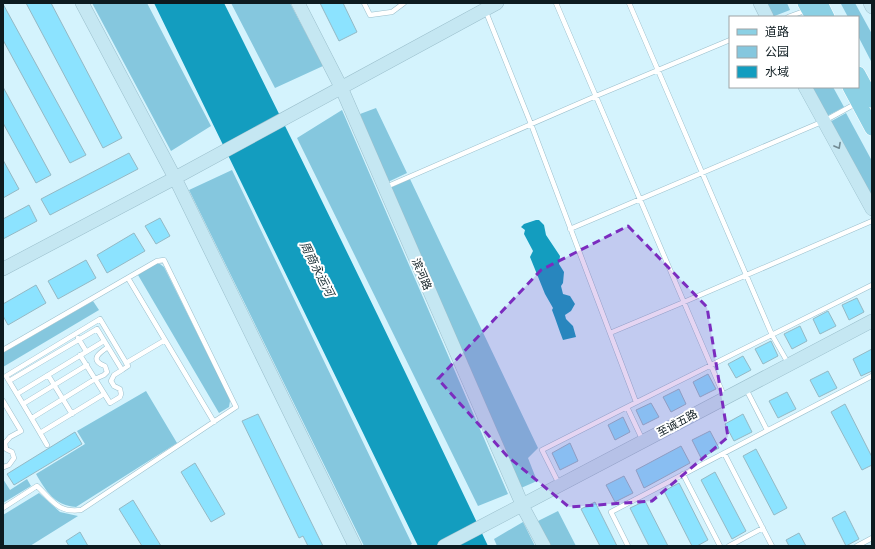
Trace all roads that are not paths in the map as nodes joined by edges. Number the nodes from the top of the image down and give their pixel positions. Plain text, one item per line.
1 (82, 3) edge
2 (298, 3) edge
3 (364, 3) edge
4 (404, 3) edge
5 (497, 3) edge
6 (556, 3) edge
7 (629, 3) edge
8 (760, 3) edge
9 (870, 3) edge
10 (872, 6) edge
11 (811, 8) edge
12 (485, 10) junction
13 (766, 16) edge
14 (791, 16) edge
15 (825, 16) edge
16 (729, 40) edge
17 (658, 70) junction
18 (859, 78) edge
19 (341, 87) junction
20 (806, 88) edge
21 (863, 95) edge
22 (596, 96) junction
23 (824, 121) junction
24 (531, 124) junction
25 (872, 128) edge
26 (702, 173) junction
27 (175, 178) junction
28 (385, 188) junction
29 (640, 199) junction
30 (872, 209) edge
31 (872, 221) edge
32 (570, 229) junction
33 (3, 269) edge
34 (746, 275) junction
35 (128, 278) junction
36 (872, 285) edge
37 (684, 302) junction
38 (872, 321) edge
39 (610, 333) junction
40 (75, 334) junction
41 (772, 335) junction
42 (79, 340) junction
43 (165, 340) junction
44 (104, 341) junction
45 (108, 347) junction
46 (3, 350) edge
47 (86, 352) junction
48 (80, 355) junction
49 (126, 363) junction
50 (789, 364) junction
51 (86, 365) junction
52 (711, 365) junction
53 (122, 370) junction
54 (48, 375) junction
55 (872, 376) edge
56 (95, 379) junction
57 (9, 381) junction
58 (54, 385) junction
59 (745, 387) junction
60 (17, 394) junction
61 (104, 394) junction
62 (725, 398) junction
63 (63, 399) junction
64 (3, 401) edge
65 (636, 402) junction
66 (23, 404) junction
67 (626, 407) junction
68 (5, 409) edge
69 (72, 414) junction
70 (32, 418) junction
71 (214, 422) junction
72 (767, 430) junction
73 (40, 433) junction
74 (643, 441) junction
75 (47, 445) dead end
76 (724, 453) junction
77 (3, 466) edge
78 (683, 474) junction
79 (560, 484) junction
80 (522, 504) junction
81 (3, 508) edge
82 (763, 528) junction
83 (872, 538) edge
84 (355, 546) edge
85 (444, 546) edge
86 (544, 546) edge
87 (628, 546) edge
88 (720, 546) edge
89 (729, 546) edge
90 (772, 546) edge
91 (857, 546) edge

1 - 27 street
2 - 19 street, 滨河路
3 - 4 lane
5 - 12 street
6 - 22 lane
7 - 17 lane
8 - 13 street
9 - 10 street
11 - 14 lane
11 - 15 main road
12 - 19 street
12 - 24 lane
16 - 17 lane
17 - 22 lane
17 - 26 lane
18 - 21 main road
19 - 27 street
19 - 28 street, 滨河路
20 - 23 street
21 - 23 lane
21 - 25 main road
22 - 24 lane
22 - 29 lane
23 - 26 lane
23 -> 30 street
24 - 28 lane
24 - 32 lane
26 - 29 lane
26 - 34 lane
27 - 33 street
27 - 84 street
28 - 80 street, 滨河路
29 - 32 lane
29 - 37 lane
31 - 34 lane
32 - 39 lane
34 - 37 lane
34 - 41 lane
35 - 43 lane
35 - 46 lane
35 - 71 lane
36 - 41 lane
37 - 39 lane
37 - 52 lane
38 - 50 street, 至诚五路
39 - 65 lane
40 - 42 lane
40 - 49 lane
40 - 57 lane
41 - 50 lane
41 - 52 lane
42 - 44 lane
42 - 47 lane
42 - 57 lane
43 - 49 lane
43 - 71 lane
44 - 45 lane
44 - 47 lane
45 - 53 lane
45 - 56 lane
47 - 48 lane
48 - 51 lane
48 - 54 lane
49 - 53 lane
50 - 59 street, 至诚五路
51 - 56 lane
51 - 58 lane
52 - 62 lane
52 - 65 lane
53 - 61 lane
54 - 58 lane
54 - 60 lane
55 - 72 lane
56 - 61 lane
56 - 63 lane
57 - 60 lane
58 - 63 lane
58 - 66 lane
59 - 62 street, 至诚五路
59 - 72 lane
60 - 66 lane
61 - 69 lane
62 - 74 street, 至诚五路
63 - 69 lane
63 - 70 lane
64 - 68 lane
65 - 67 lane
66 - 70 lane
67 - 74 lane
67 - 79 lane
68 - 77 lane
69 - 73 lane
70 - 73 lane
71 - 81 lane
72 - 76 lane
73 - 75 lane
74 - 79 street, 至诚五路
76 - 78 lane
76 - 82 lane
78 - 87 lane
78 - 88 lane
79 - 80 street, 至诚五路
80 - 85 street, 至诚五路
80 - 86 street, 滨河路
82 - 89 lane
82 - 90 lane
83 - 91 lane

